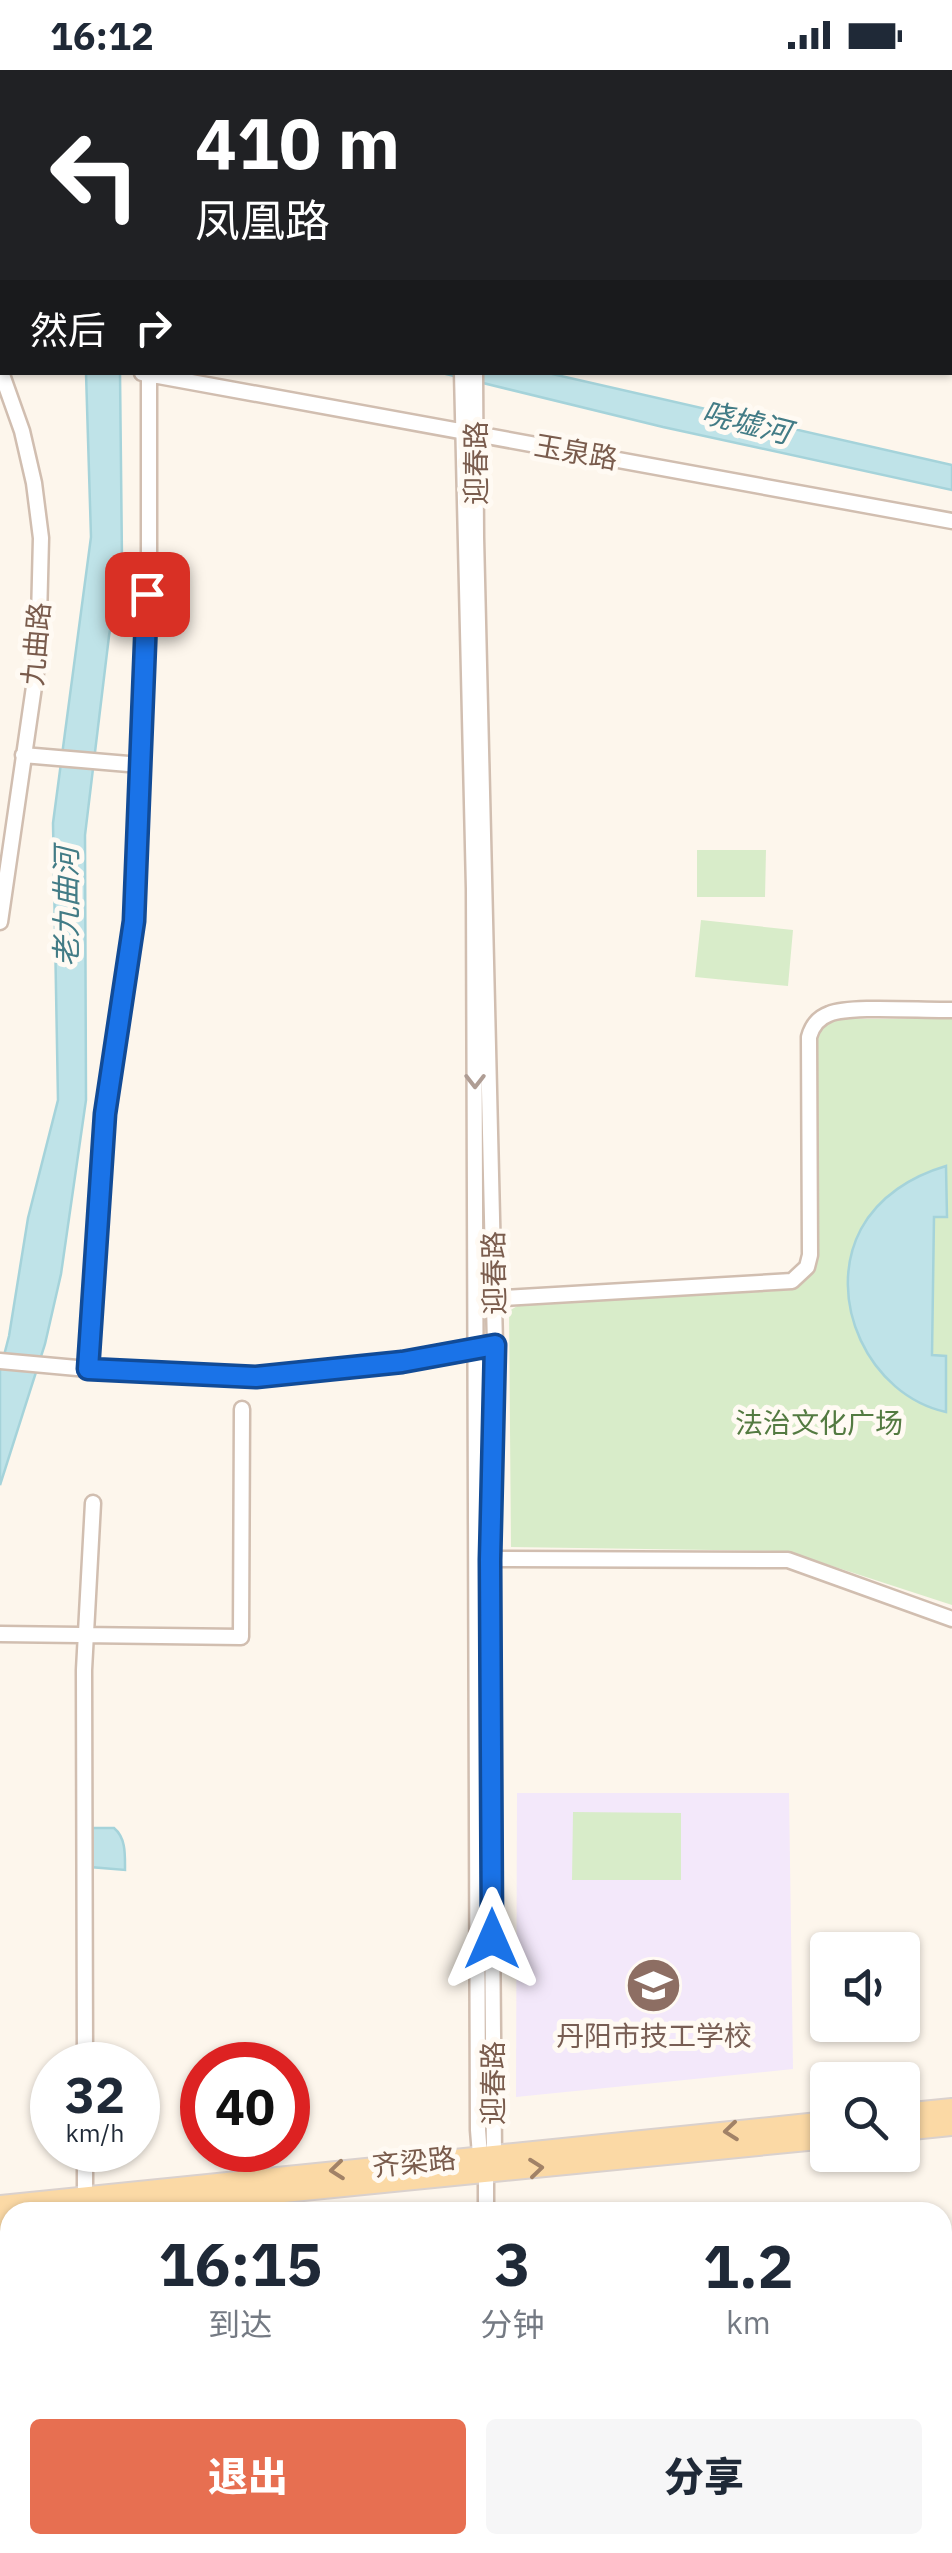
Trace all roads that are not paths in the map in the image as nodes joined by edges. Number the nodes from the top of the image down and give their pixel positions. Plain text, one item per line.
1 (2, 375) edge
2 (145, 375) edge
3 (156, 375) edge
4 (467, 383) edge
5 (470, 433) junction
6 (952, 521) edge
7 (23, 755) junction
8 (140, 765) junction
9 (0, 922) edge
10 (952, 1010) edge
11 (494, 1299) junction
12 (476, 1300) junction
13 (495, 1345) junction
14 (476, 1348) junction
15 (0, 1361) edge
16 (88, 1369) junction
17 (242, 1408) dead end
18 (93, 1504) dead end
19 (482, 1559) junction
20 (952, 1618) edge
21 (0, 1634) edge
22 (88, 1636) junction
23 (85, 2042) edge
24 (952, 2108) edge
25 (920, 2111) edge
26 (810, 2123) edge
27 (952, 2126) edge
28 (920, 2129) edge
29 (810, 2139) edge
30 (486, 2161) junction
31 (86, 2172) edge
32 (88, 2202) edge
33 (108, 2202) edge
34 (486, 2202) edge

1 - 7 street, 九曲路
2 - 8 street
3 - 5 street, 玉泉路
4 - 5 street, 迎春路
5 - 6 street, 玉泉路
5 - 11 street, 迎春路
5 -> 12 street, 迎春路
7 - 8 street
7 - 9 street, 九曲路
8 - 16 street
10 - 11 street
11 - 12 street
11 - 13 street, 迎春路
12 - 14 street, 迎春路
13 - 14 street
13 - 19 street, 迎春路
14 - 16 street
14 - 19 street, 迎春路
15 - 16 street
17 - 22 street
18 - 22 street
19 - 20 street
19 - 30 street, 迎春路
21 - 22 street
22 - 23 street
24 - 25 main road
26 -> 30 main road, 齐梁路
27 - 28 main road
30 -> 29 main road, 齐梁路
30 - 33 main road, 齐梁路
30 - 34 street, 迎春路
31 - 32 street

